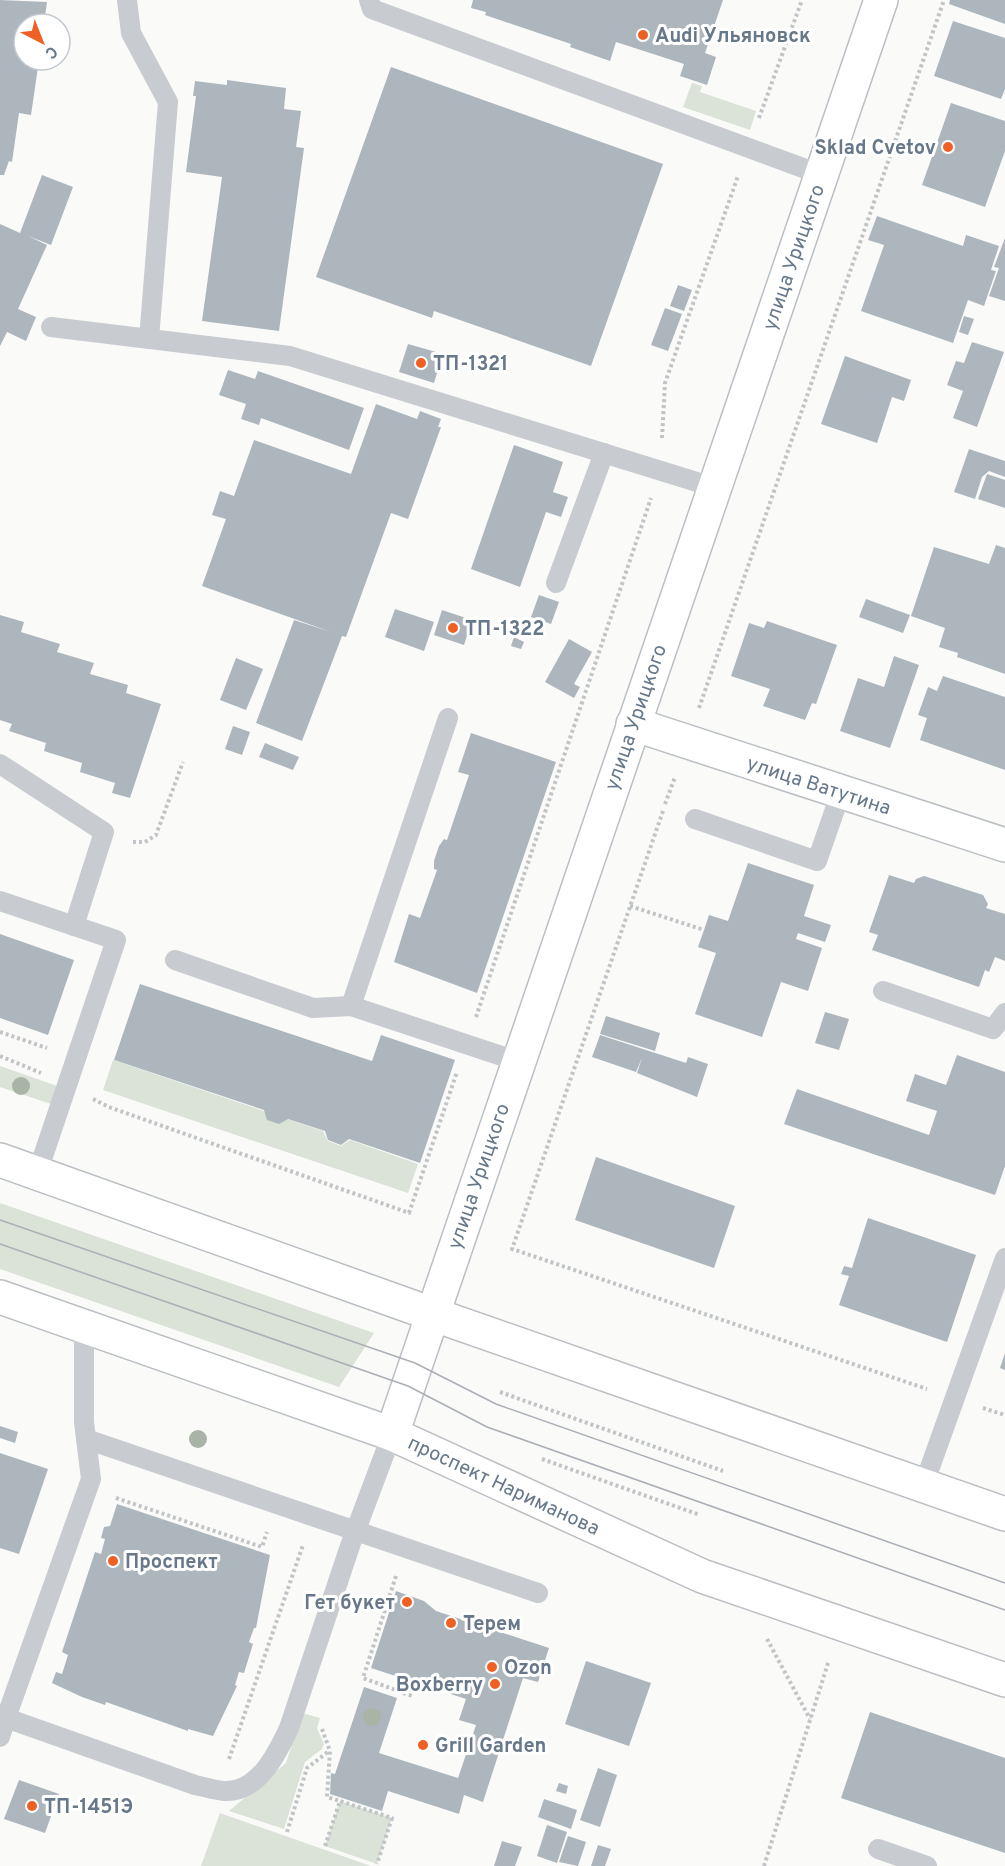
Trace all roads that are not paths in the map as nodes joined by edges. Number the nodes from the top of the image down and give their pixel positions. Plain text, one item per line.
1 (127, 0) edge
2 (369, 0) edge
3 (881, 0) edge
4 (396, 8) edge
5 (822, 175) junction
6 (51, 327) dead end
7 (149, 339) junction
8 (604, 453) junction
9 (713, 488) junction
10 (556, 583) dead end
11 (448, 718) dead end
12 (633, 724) junction
13 (0, 764) edge
14 (841, 792) junction
15 (695, 819) dead end
16 (1005, 845) edge
17 (0, 901) edge
18 (74, 926) junction
19 (175, 960) dead end
20 (883, 991) dead end
21 (351, 1006) junction
22 (1005, 1013) edge
23 (517, 1061) junction
24 (0, 1160) edge
25 (37, 1173) junction
26 (1005, 1258) edge
27 (0, 1297) edge
28 (432, 1314) junction
29 (84, 1326) junction
30 (392, 1434) junction
31 (87, 1439) junction
32 (924, 1484) junction
33 (1005, 1514) edge
34 (356, 1531) junction
35 (538, 1593) dead end
36 (1005, 1680) edge
37 (6, 1718) junction
38 (0, 1737) edge
39 (878, 1849) dead end
40 (927, 1866) edge

1 - 7 lane
2 - 4 lane
3 - 5 main road, улица Урицкого
4 - 5 lane
5 - 9 main road, улица Урицкого
6 - 7 lane
7 - 8 lane
8 - 9 lane
8 - 10 lane
9 - 12 main road, улица Урицкого
11 - 21 lane
12 - 14 main road, улица Ватутина
12 - 23 main road, улица Урицкого
13 - 18 lane
14 - 15 lane
14 - 16 main road, улица Ватутина
17 - 18 lane
18 - 25 lane
19 - 21 lane
20 - 22 lane
21 - 23 lane
23 - 28 main road, улица Урицкого
24 - 25 main road
25 - 28 main road
26 - 32 lane
27 - 29 main road, проспект Нариманова
28 - 30 main road, улица Урицкого
28 - 32 main road
29 - 30 main road, проспект Нариманова
29 - 31 lane
30 - 34 lane
30 - 36 main road, проспект Нариманова
31 - 34 lane
31 - 37 lane
32 - 33 main road
34 - 35 lane
34 - 37 lane
37 - 38 lane
39 - 40 lane

